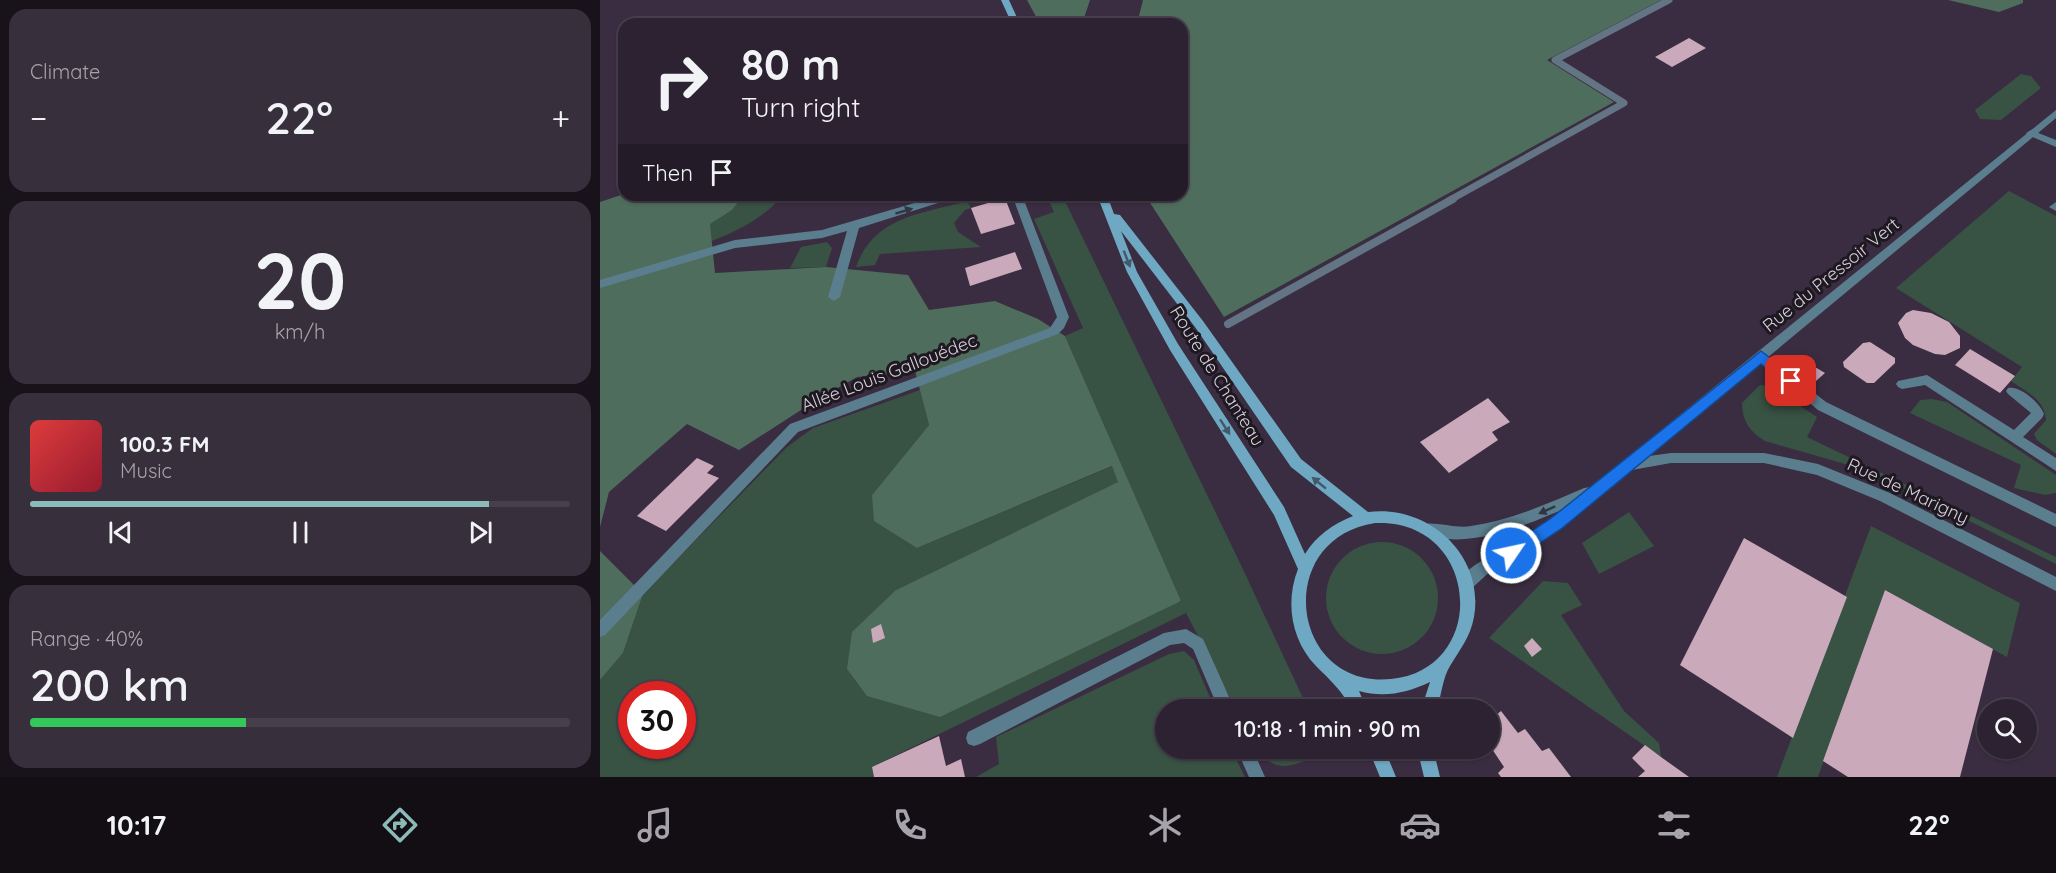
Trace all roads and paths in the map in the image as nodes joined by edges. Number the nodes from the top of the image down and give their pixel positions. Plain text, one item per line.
1 (1005, 0) edge
2 (1013, 18) edge
3 (2056, 113) edge
4 (2031, 133) junction
5 (2056, 144) edge
6 (934, 201) edge
7 (1019, 201) edge
8 (1104, 201) edge
9 (1105, 201) edge
10 (854, 226) junction
11 (600, 284) edge
12 (834, 297) dead end
13 (1761, 357) junction
14 (1902, 384) dead end
15 (2012, 391) dead end
16 (2014, 438) junction
17 (1629, 465) junction
18 (2056, 465) edge
19 (1601, 487) junction
20 (1366, 519) junction
21 (2056, 521) edge
22 (1422, 529) junction
23 (1303, 565) junction
24 (1467, 583) junction
25 (2056, 584) edge
26 (600, 630) edge
27 (1328, 664) junction
28 (1442, 666) junction
29 (1222, 699) edge
30 (1355, 699) edge
31 (1432, 699) edge
32 (974, 738) dead end
33 (1249, 759) edge
34 (1381, 759) edge
35 (1428, 759) edge
36 (1257, 777) edge
37 (1388, 777) edge
38 (1432, 777) edge

1 - 2 main road
3 - 4 street, Rue du Pressoir Vert
4 - 5 street
4 - 13 street, Rue du Pressoir Vert
10 -> 6 street
7 - 26 street, Allée Louis Gallouédec
8 -> 23 main road, Route de Chanteau
20 -> 9 main road, Route de Chanteau
10 - 11 street
10 - 12 street
13 - 17 street, Rue du Pressoir Vert
13 - 21 street
14 - 16 street
15 - 16 street
16 - 18 street
17 - 19 street, Rue du Pressoir Vert
17 - 25 street, Rue de Marigny
19 -> 22 street, Rue du Pressoir Vert
19 - 24 street, Rue du Pressoir Vert
20 - 22 main road
20 - 23 main road
22 - 24 main road
23 - 27 main road
24 - 28 main road
27 - 28 main road
27 - 30 main road
28 - 31 main road
29 - 32 street
33 - 36 street
34 - 37 main road
35 - 38 main road

